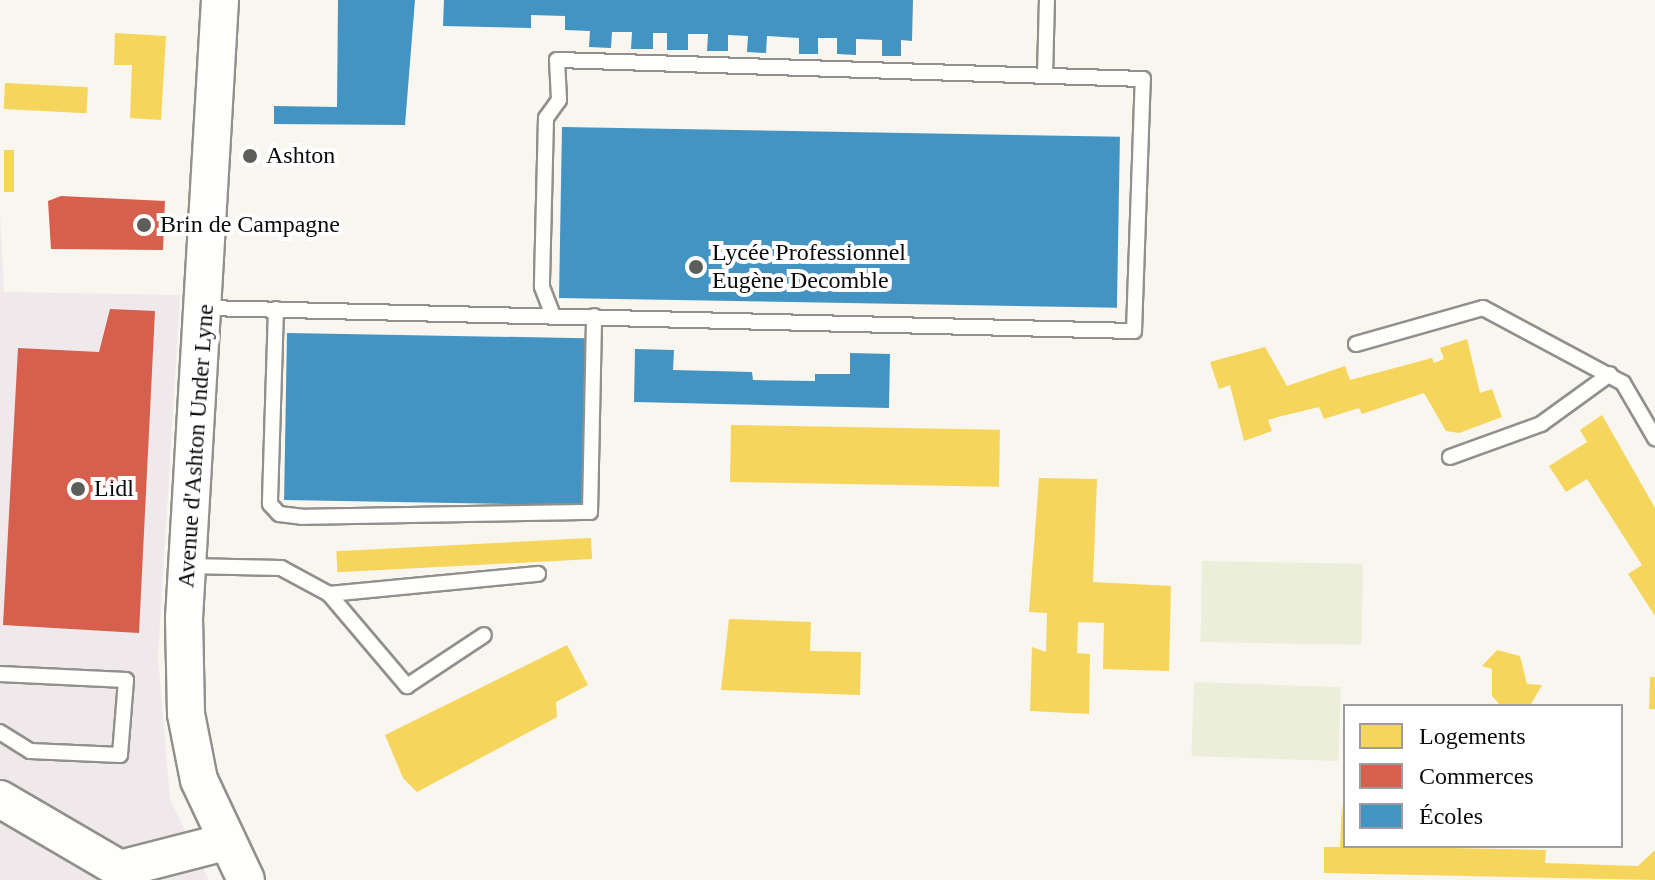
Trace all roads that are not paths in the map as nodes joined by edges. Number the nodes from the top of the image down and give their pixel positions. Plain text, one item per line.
1 (220, 0) edge
2 (1047, 0) edge
3 (1045, 75) junction
4 (206, 308) junction
5 (276, 309) junction
6 (553, 315) junction
7 (594, 316) junction
8 (1356, 344) dead end
9 (1610, 374) junction
10 (1655, 438) edge
11 (1450, 457) dead end
12 (188, 566) junction
13 (538, 574) dead end
14 (329, 594) junction
15 (484, 635) dead end
16 (0, 674) edge
17 (0, 732) edge
18 (0, 799) edge
19 (225, 842) junction
20 (246, 880) edge

1 - 4 street, Avenue d'Ashton Under Lyne
2 - 3 lane
3 - 6 lane
3 - 7 lane
4 - 5 lane
4 - 12 street, Avenue d'Ashton Under Lyne
5 - 6 lane
5 - 7 lane
6 - 7 lane
8 - 9 lane
9 - 10 lane
9 - 11 lane
12 - 14 lane
12 - 19 street, Avenue d'Ashton Under Lyne
13 - 14 lane
14 - 15 lane
16 - 17 lane
18 - 19 street
19 - 20 street, Avenue d'Ashton Under Lyne

